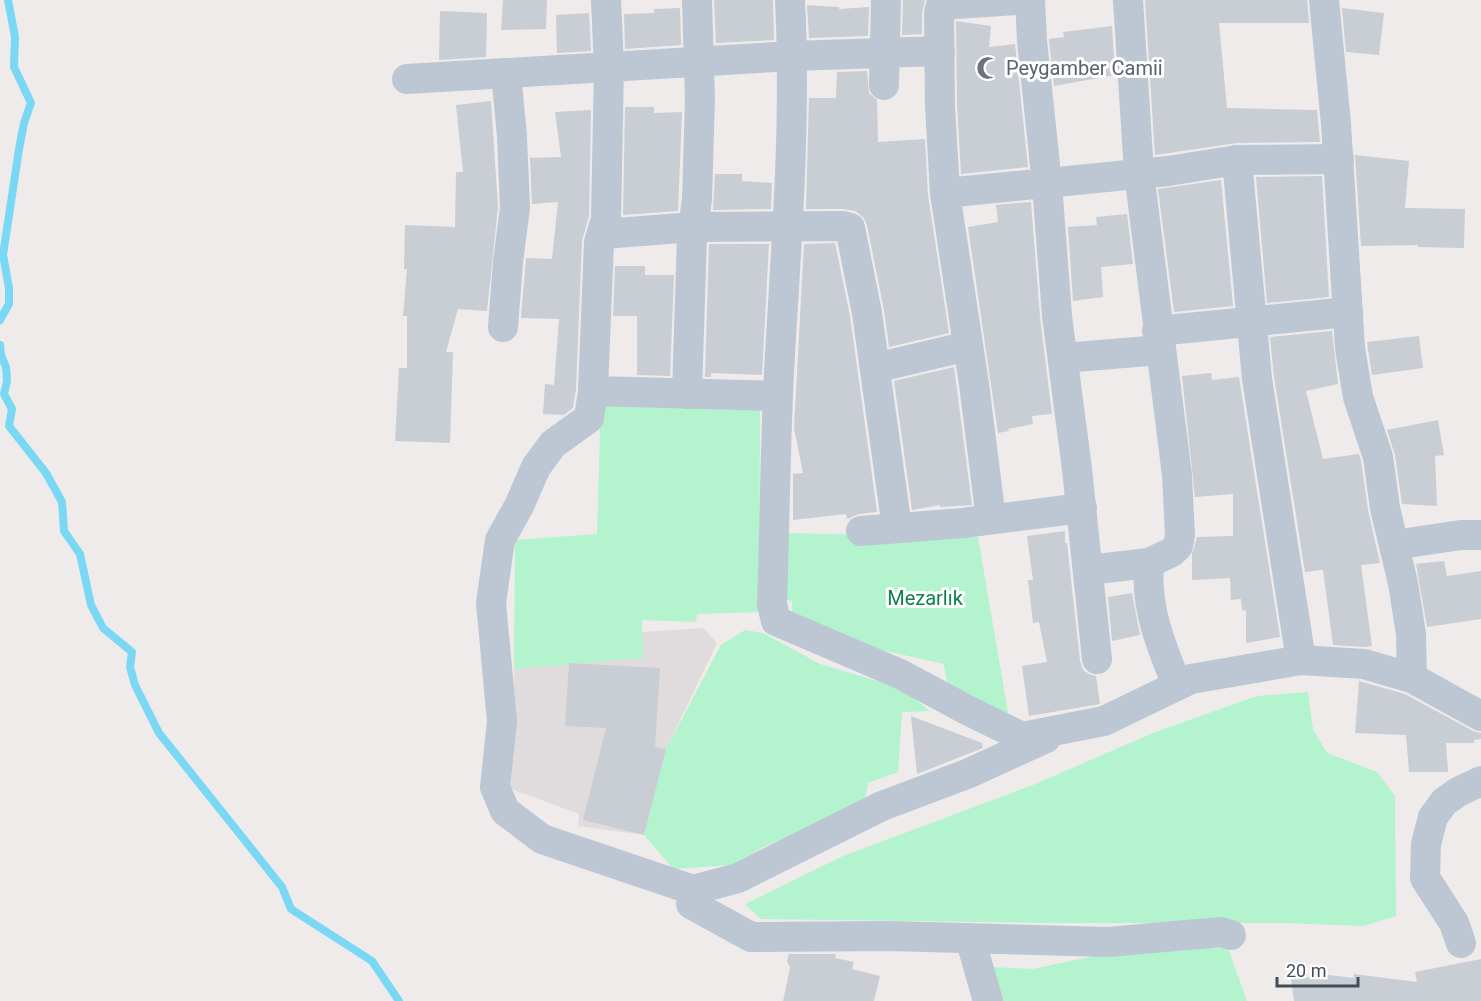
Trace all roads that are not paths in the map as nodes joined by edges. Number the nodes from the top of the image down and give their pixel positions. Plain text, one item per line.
1 (606, 0) edge
2 (697, 0) edge
3 (790, 0) edge
4 (886, 0) edge
5 (1016, 0) edge
6 (1030, 0) edge
7 (1128, 0) edge
8 (1324, 0) edge
9 (885, 51) junction
10 (940, 51) junction
11 (793, 56) junction
12 (698, 61) junction
13 (609, 67) junction
14 (506, 73) junction
15 (407, 79) dead end
16 (884, 86) dead end
17 (1339, 159) junction
18 (1237, 160) junction
19 (1139, 173) junction
20 (1047, 184) junction
21 (945, 193) junction
22 (694, 227) junction
23 (788, 228) junction
24 (603, 234) junction
25 (1348, 312) junction
26 (1250, 321) junction
27 (503, 327) dead end
28 (1159, 340) junction
29 (968, 346) junction
30 (1063, 358) junction
31 (875, 368) junction
32 (593, 391) junction
33 (687, 394) junction
34 (778, 396) junction
35 (1082, 508) junction
36 (991, 519) junction
37 (897, 528) junction
38 (861, 531) dead end
39 (1481, 535) edge
40 (1394, 545) junction
41 (1149, 563) junction
42 (1088, 570) junction
43 (1097, 659) dead end
44 (1301, 660) junction
45 (1412, 678) junction
46 (1177, 686) junction
47 (1481, 716) edge
48 (1069, 728) junction
49 (1481, 781) edge
50 (693, 890) junction
51 (1232, 935) dead end
52 (970, 938) junction
53 (1461, 944) dead end
54 (988, 1001) edge

1 - 13 street
2 - 12 street
3 - 11 street
4 - 9 street
5 - 10 street
6 - 20 street
7 - 19 street
8 - 17 street
9 - 10 street
9 - 11 street
9 - 16 street
10 - 21 street
11 - 12 street
11 - 23 street
12 - 13 street
12 - 22 street
13 - 14 street
13 - 24 street
14 - 15 street
14 - 27 street
17 - 18 street
17 - 25 street
18 - 19 street
18 - 26 street
19 - 20 street
19 - 28 street
20 - 21 street
20 - 30 street
21 - 29 street
22 - 23 street
22 - 24 street
22 - 33 street
23 - 31 street
23 - 34 street
24 - 32 street
25 - 26 street
25 - 40 street
26 - 28 street
26 - 44 street
28 - 30 street
28 - 41 street
29 - 31 street
29 - 36 street
30 - 35 street
31 - 37 street
32 - 33 street
32 - 50 street
33 - 34 street
34 - 48 street
35 - 36 street
35 - 42 street
36 - 37 street
37 - 38 street
39 - 40 street
40 - 45 street
41 - 42 street
41 - 46 street
42 - 43 street
44 - 45 street
44 - 46 street
45 - 47 street
46 - 48 street
48 - 50 street
49 - 53 street
50 - 52 street
51 - 52 street
52 - 54 street

